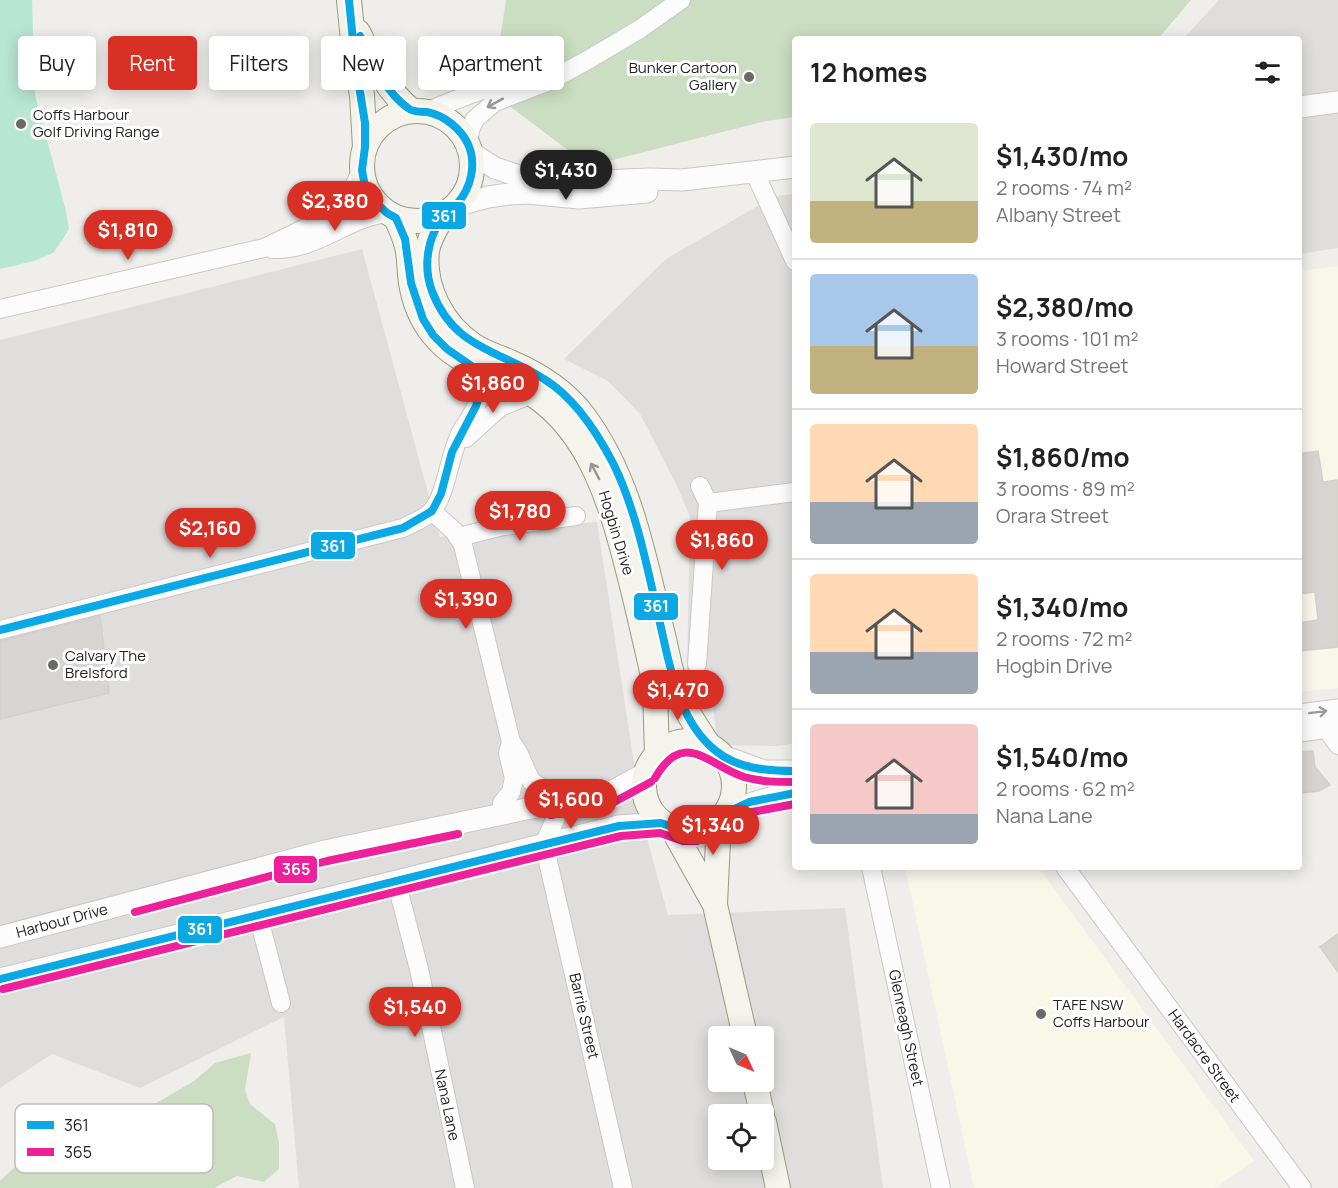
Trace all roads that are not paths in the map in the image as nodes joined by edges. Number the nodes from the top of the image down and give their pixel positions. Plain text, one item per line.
1 (681, 0) edge
2 (350, 10) edge
3 (567, 71) junction
4 (1338, 102) edge
5 (1302, 107) edge
6 (418, 111) junction
7 (469, 148) junction
8 (363, 159) junction
9 (792, 167) edge
10 (754, 171) junction
11 (682, 180) junction
12 (450, 210) junction
13 (391, 215) junction
14 (264, 248) junction
15 (792, 254) edge
16 (0, 309) edge
17 (473, 366) junction
18 (531, 394) junction
19 (452, 452) junction
20 (700, 486) dead end
21 (792, 492) edge
22 (708, 503) junction
23 (432, 511) junction
24 (576, 516) dead end
25 (459, 537) junction
26 (0, 630) edge
27 (697, 664) dead end
28 (1338, 710) edge
29 (1302, 715) edge
30 (1302, 731) edge
31 (1334, 733) edge
32 (511, 742) junction
33 (717, 752) junction
34 (652, 764) junction
35 (792, 771) edge
36 (792, 793) edge
37 (563, 802) junction
38 (502, 814) junction
39 (722, 817) junction
40 (667, 825) junction
41 (544, 844) junction
42 (872, 870) edge
43 (1067, 870) edge
44 (396, 881) junction
45 (715, 905) junction
46 (258, 915) junction
47 (0, 937) edge
48 (0, 979) edge
49 (280, 1003) dead end
50 (743, 1026) edge
51 (774, 1169) edge
52 (465, 1188) edge
53 (623, 1188) edge
54 (778, 1188) edge
55 (941, 1188) edge
56 (1302, 1188) edge

1 - 3 street
2 - 6 main road
2 - 8 main road
3 - 6 street
3 -> 7 street
4 - 5 street
6 - 7 main road
6 - 8 main road
7 - 11 street
7 - 12 main road
8 - 13 main road
8 - 14 street
9 - 10 street
10 - 11 street
10 - 15 street
11 - 12 street
12 - 13 main road
12 - 33 main road, Hogbin Drive
13 - 14 street
13 - 17 main road, Hogbin Drive
14 - 16 street
17 - 18 main road, Hogbin Drive
17 - 19 street
18 - 19 street
34 -> 18 main road, Hogbin Drive
19 - 23 street
20 - 22 street
21 - 22 street
22 - 27 street
23 - 25 street
23 - 26 street
24 - 25 street
25 - 32 street
29 -> 28 street
30 - 31 street
32 - 37 street
32 - 38 street
33 - 34 main road
33 - 35 street
33 - 39 main road
34 - 37 street, Harbour Drive
34 - 40 main road
36 - 39 street
37 - 38 street, Harbour Drive
37 - 41 street
38 - 47 street, Harbour Drive
39 - 40 main road
39 - 45 main road
40 - 41 street
40 - 45 main road
41 - 44 street
41 - 53 street, Barrie Street
42 - 55 street, Glenreagh Street
43 - 56 street, Hardacre Street
44 - 46 street
44 - 52 street, Nana Lane
45 - 50 main road
46 - 48 street
46 - 49 street
51 - 54 main road

